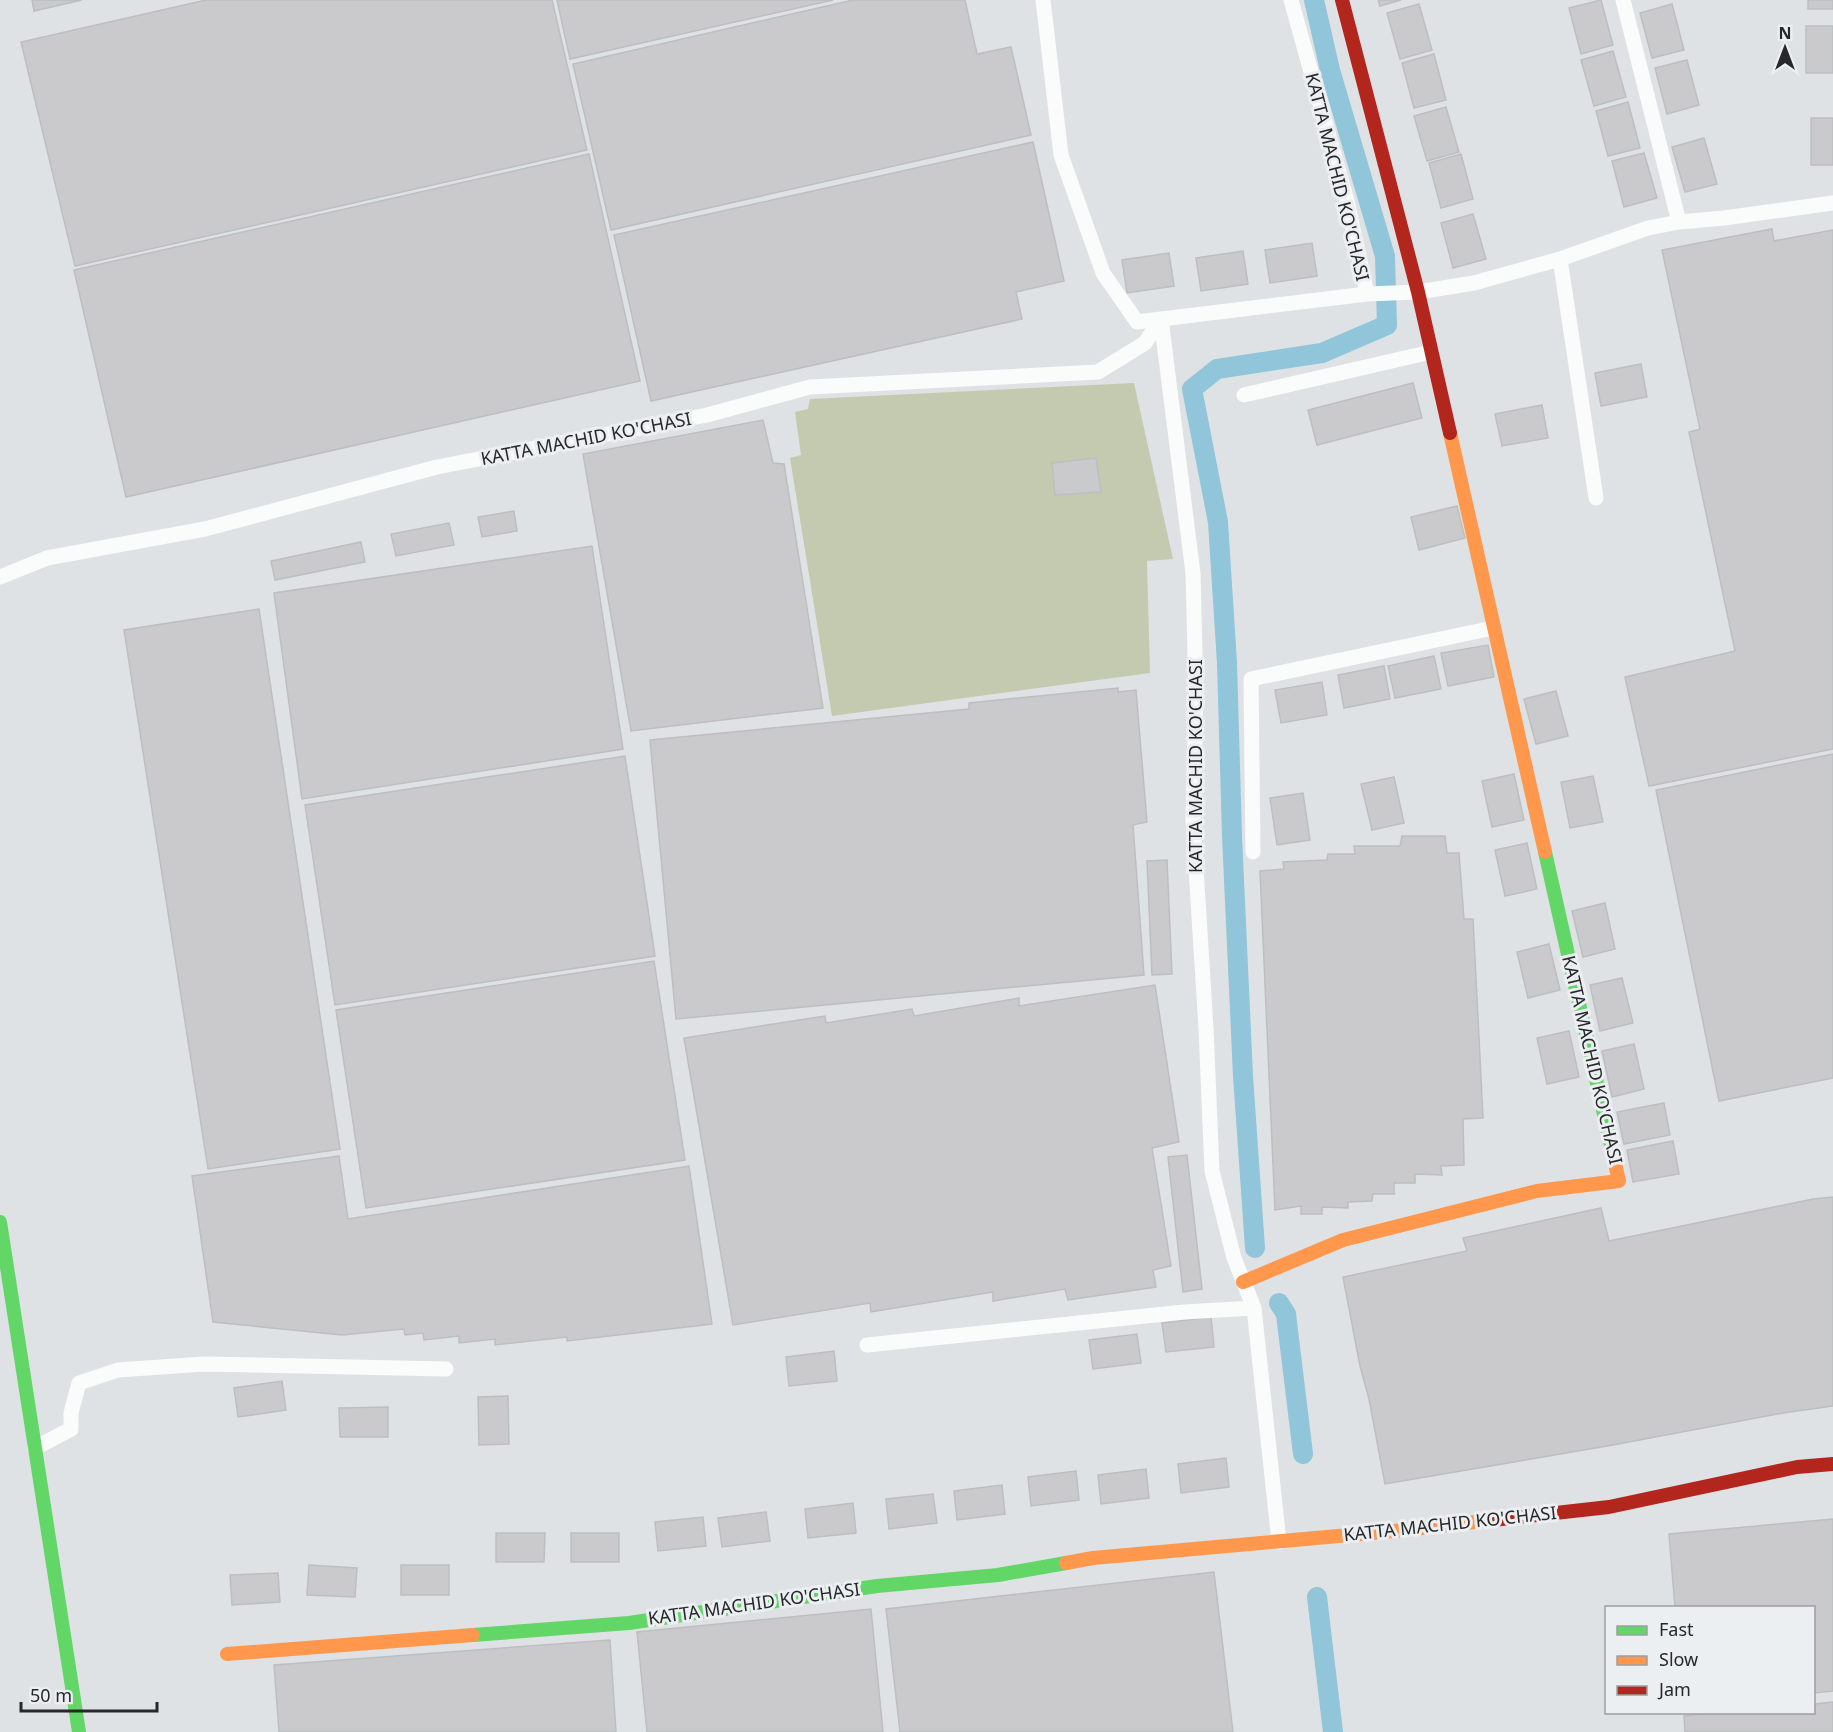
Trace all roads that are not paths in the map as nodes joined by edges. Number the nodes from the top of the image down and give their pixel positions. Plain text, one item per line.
1 (1042, 0) edge
2 (1291, 0) edge
3 (1342, 0) edge
4 (1623, 0) edge
5 (1833, 203) edge
6 (1679, 222) junction
7 (1560, 260) junction
8 (1418, 292) junction
9 (1367, 294) junction
10 (1161, 319) junction
11 (1431, 352) junction
12 (1244, 395) dead end
13 (1596, 498) dead end
14 (0, 577) edge
15 (1493, 628) junction
16 (1253, 852) dead end
17 (0, 1222) edge
18 (1243, 1282) junction
19 (1254, 1308) junction
20 (867, 1345) dead end
21 (446, 1369) dead end
22 (35, 1448) junction
23 (1833, 1464) edge
24 (1279, 1542) junction
25 (227, 1654) dead end
26 (80, 1732) edge

1 - 10 street, KATTA MACHID KO'CHASI
2 - 9 street, KATTA MACHID KO'CHASI
3 - 8 street, KATTA MACHID KO'CHASI
4 - 6 street
5 - 6 street
6 - 7 street
7 - 8 street
7 - 13 street
8 - 9 street
8 - 11 street, KATTA MACHID KO'CHASI
9 - 10 street, KATTA MACHID KO'CHASI
10 - 14 street, KATTA MACHID KO'CHASI
10 - 18 street, KATTA MACHID KO'CHASI
11 - 12 street
11 - 15 street, KATTA MACHID KO'CHASI
15 - 16 street
15 - 18 street, KATTA MACHID KO'CHASI
17 - 22 street
18 - 19 street, KATTA MACHID KO'CHASI
19 - 20 street
19 - 24 street, KATTA MACHID KO'CHASI
21 - 22 street
22 - 26 street
23 - 24 street, KATTA MACHID KO'CHASI
24 - 25 street, KATTA MACHID KO'CHASI

